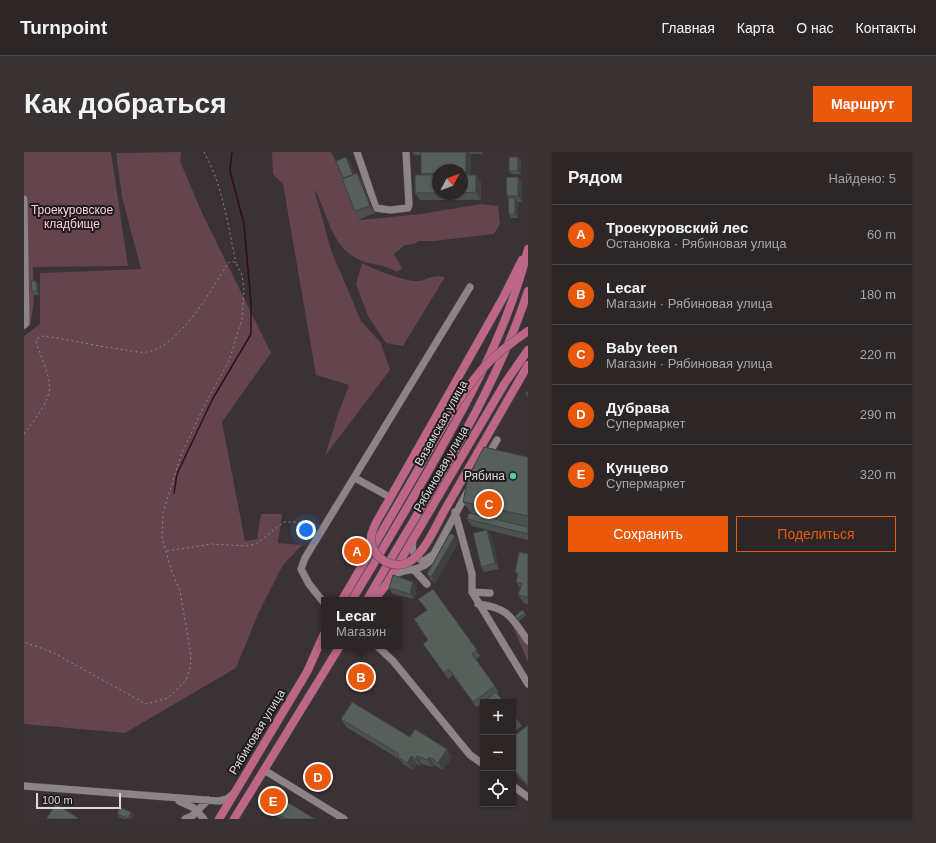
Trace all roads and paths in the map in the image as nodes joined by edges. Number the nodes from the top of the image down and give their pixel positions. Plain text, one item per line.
1 (204, 152) edge
2 (357, 152) edge
3 (406, 152) edge
4 (24, 199) edge
5 (24, 238) edge
6 (528, 248) edge
7 (25, 264) edge
8 (236, 264) junction
9 (470, 287) dead end
10 (528, 291) edge
11 (25, 293) edge
12 (24, 325) edge
13 (528, 331) edge
14 (528, 350) edge
15 (528, 365) edge
16 (24, 434) edge
17 (496, 440) dead end
18 (482, 465) edge
19 (355, 478) junction
20 (472, 483) edge
21 (477, 491) edge
22 (386, 495) dead end
23 (460, 505) junction
24 (455, 512) junction
25 (325, 527) junction
26 (413, 540) junction
27 (166, 551) junction
28 (433, 555) junction
29 (414, 570) junction
30 (427, 584) dead end
31 (386, 585) junction
32 (472, 592) junction
33 (490, 593) dead end
34 (344, 597) edge
35 (354, 597) edge
36 (369, 597) edge
37 (376, 597) edge
38 (321, 599) edge
39 (478, 604) junction
40 (321, 641) edge
41 (528, 641) edge
42 (24, 642) edge
43 (322, 649) edge
44 (338, 649) edge
45 (380, 649) edge
46 (307, 672) junction
47 (528, 684) edge
48 (480, 762) edge
49 (264, 770) junction
50 (24, 786) edge
51 (516, 788) edge
52 (235, 793) junction
53 (528, 797) edge
54 (167, 798) junction
55 (208, 800) junction
56 (197, 811) junction
57 (185, 819) edge
58 (204, 819) edge
59 (219, 819) edge
60 (234, 819) edge
61 (344, 819) edge

1 - 8 path
2 - 3 street
4 - 5 street
5 - 7 street
6 - 15 main road, bridge
6 - 35 main road, Вяземская улица
7 - 11 street
8 - 16 path
8 - 27 path
9 - 19 street
10 - 36 main road, Вяземская улица
11 - 12 street
13 - 34 main road, Рябиновая улица, bridge
14 - 26 main road, Рябиновая улица
17 - 18 street
19 - 22 street
19 - 25 street
20 - 23 street
21 - 23 street
23 - 24 street
24 - 28 street
24 - 32 street
25 - 27 path
25 - 38 street
26 - 28 street
26 - 31 main road, Рябиновая улица
27 - 42 path
28 - 29 street
29 - 30 street
29 - 31 street
31 - 37 main road, Рябиновая улица
32 - 33 street
32 - 39 street
39 - 41 street
39 - 47 street
40 - 46 main road, Рябиновая улица
43 - 46 main road
44 - 49 main road
45 - 48 street
46 - 52 main road, Рябиновая улица
49 - 60 main road
49 - 61 street
50 - 54 street
51 - 53 street
52 - 55 street
52 - 59 main road, Рябиновая улица
54 - 55 street
54 - 56 street
55 - 56 street
56 - 57 street
56 - 58 street

